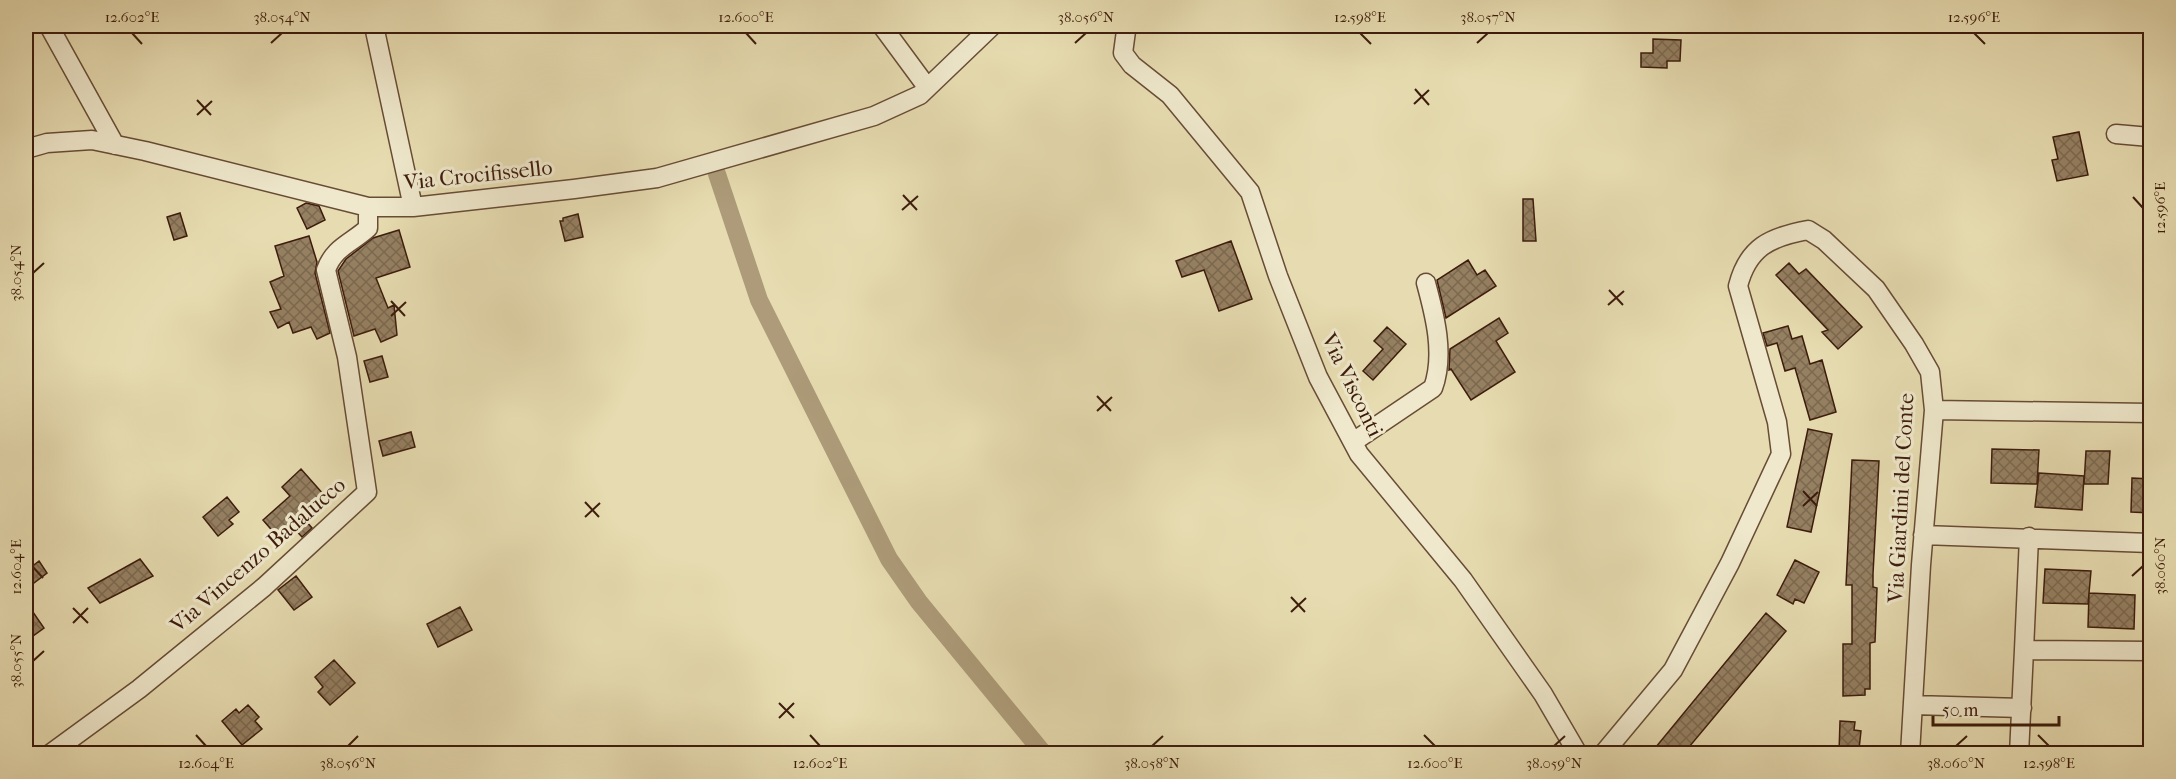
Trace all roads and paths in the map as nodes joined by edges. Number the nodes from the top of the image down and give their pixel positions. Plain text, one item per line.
1 (49, 26) edge
2 (374, 26) edge
3 (882, 26) edge
4 (992, 26) edge
5 (1123, 26) edge
6 (927, 87) junction
7 (2116, 134) dead end
8 (2151, 137) edge
9 (115, 145) junction
10 (26, 149) edge
11 (368, 207) junction
12 (413, 207) junction
13 (1426, 283) dead end
14 (1934, 410) junction
15 (2151, 413) edge
16 (1353, 442) junction
17 (1923, 535) junction
18 (2029, 537) junction
19 (2151, 543) edge
20 (2024, 650) junction
21 (2151, 651) edge
22 (1913, 705) junction
23 (2022, 708) junction
24 (50, 753) edge
25 (1578, 753) edge
26 (1603, 753) edge
27 (1910, 753) edge
28 (2019, 753) edge

1 - 9 street
2 - 12 street
3 - 6 street
4 - 6 street, Via Crocifissello
5 - 16 street, Via Visconti
6 - 12 street, Via Crocifissello
7 - 8 street
9 - 10 street, Via Crocifissello
9 - 11 street, Via Crocifissello
11 - 12 street, Via Crocifissello
11 - 24 street, Via Vincenzo Badalucco
13 - 16 street
14 - 15 street
14 - 17 street, Via Giardini del Conte
14 - 26 street, Via Giardini del Conte
16 - 25 street, Via Visconti
17 - 18 street
17 - 22 street, Via Giardini del Conte
18 - 19 street
18 - 20 street
20 - 21 street
20 - 23 street
22 - 23 street
22 - 27 street, Via Giardini del Conte
23 - 28 street

